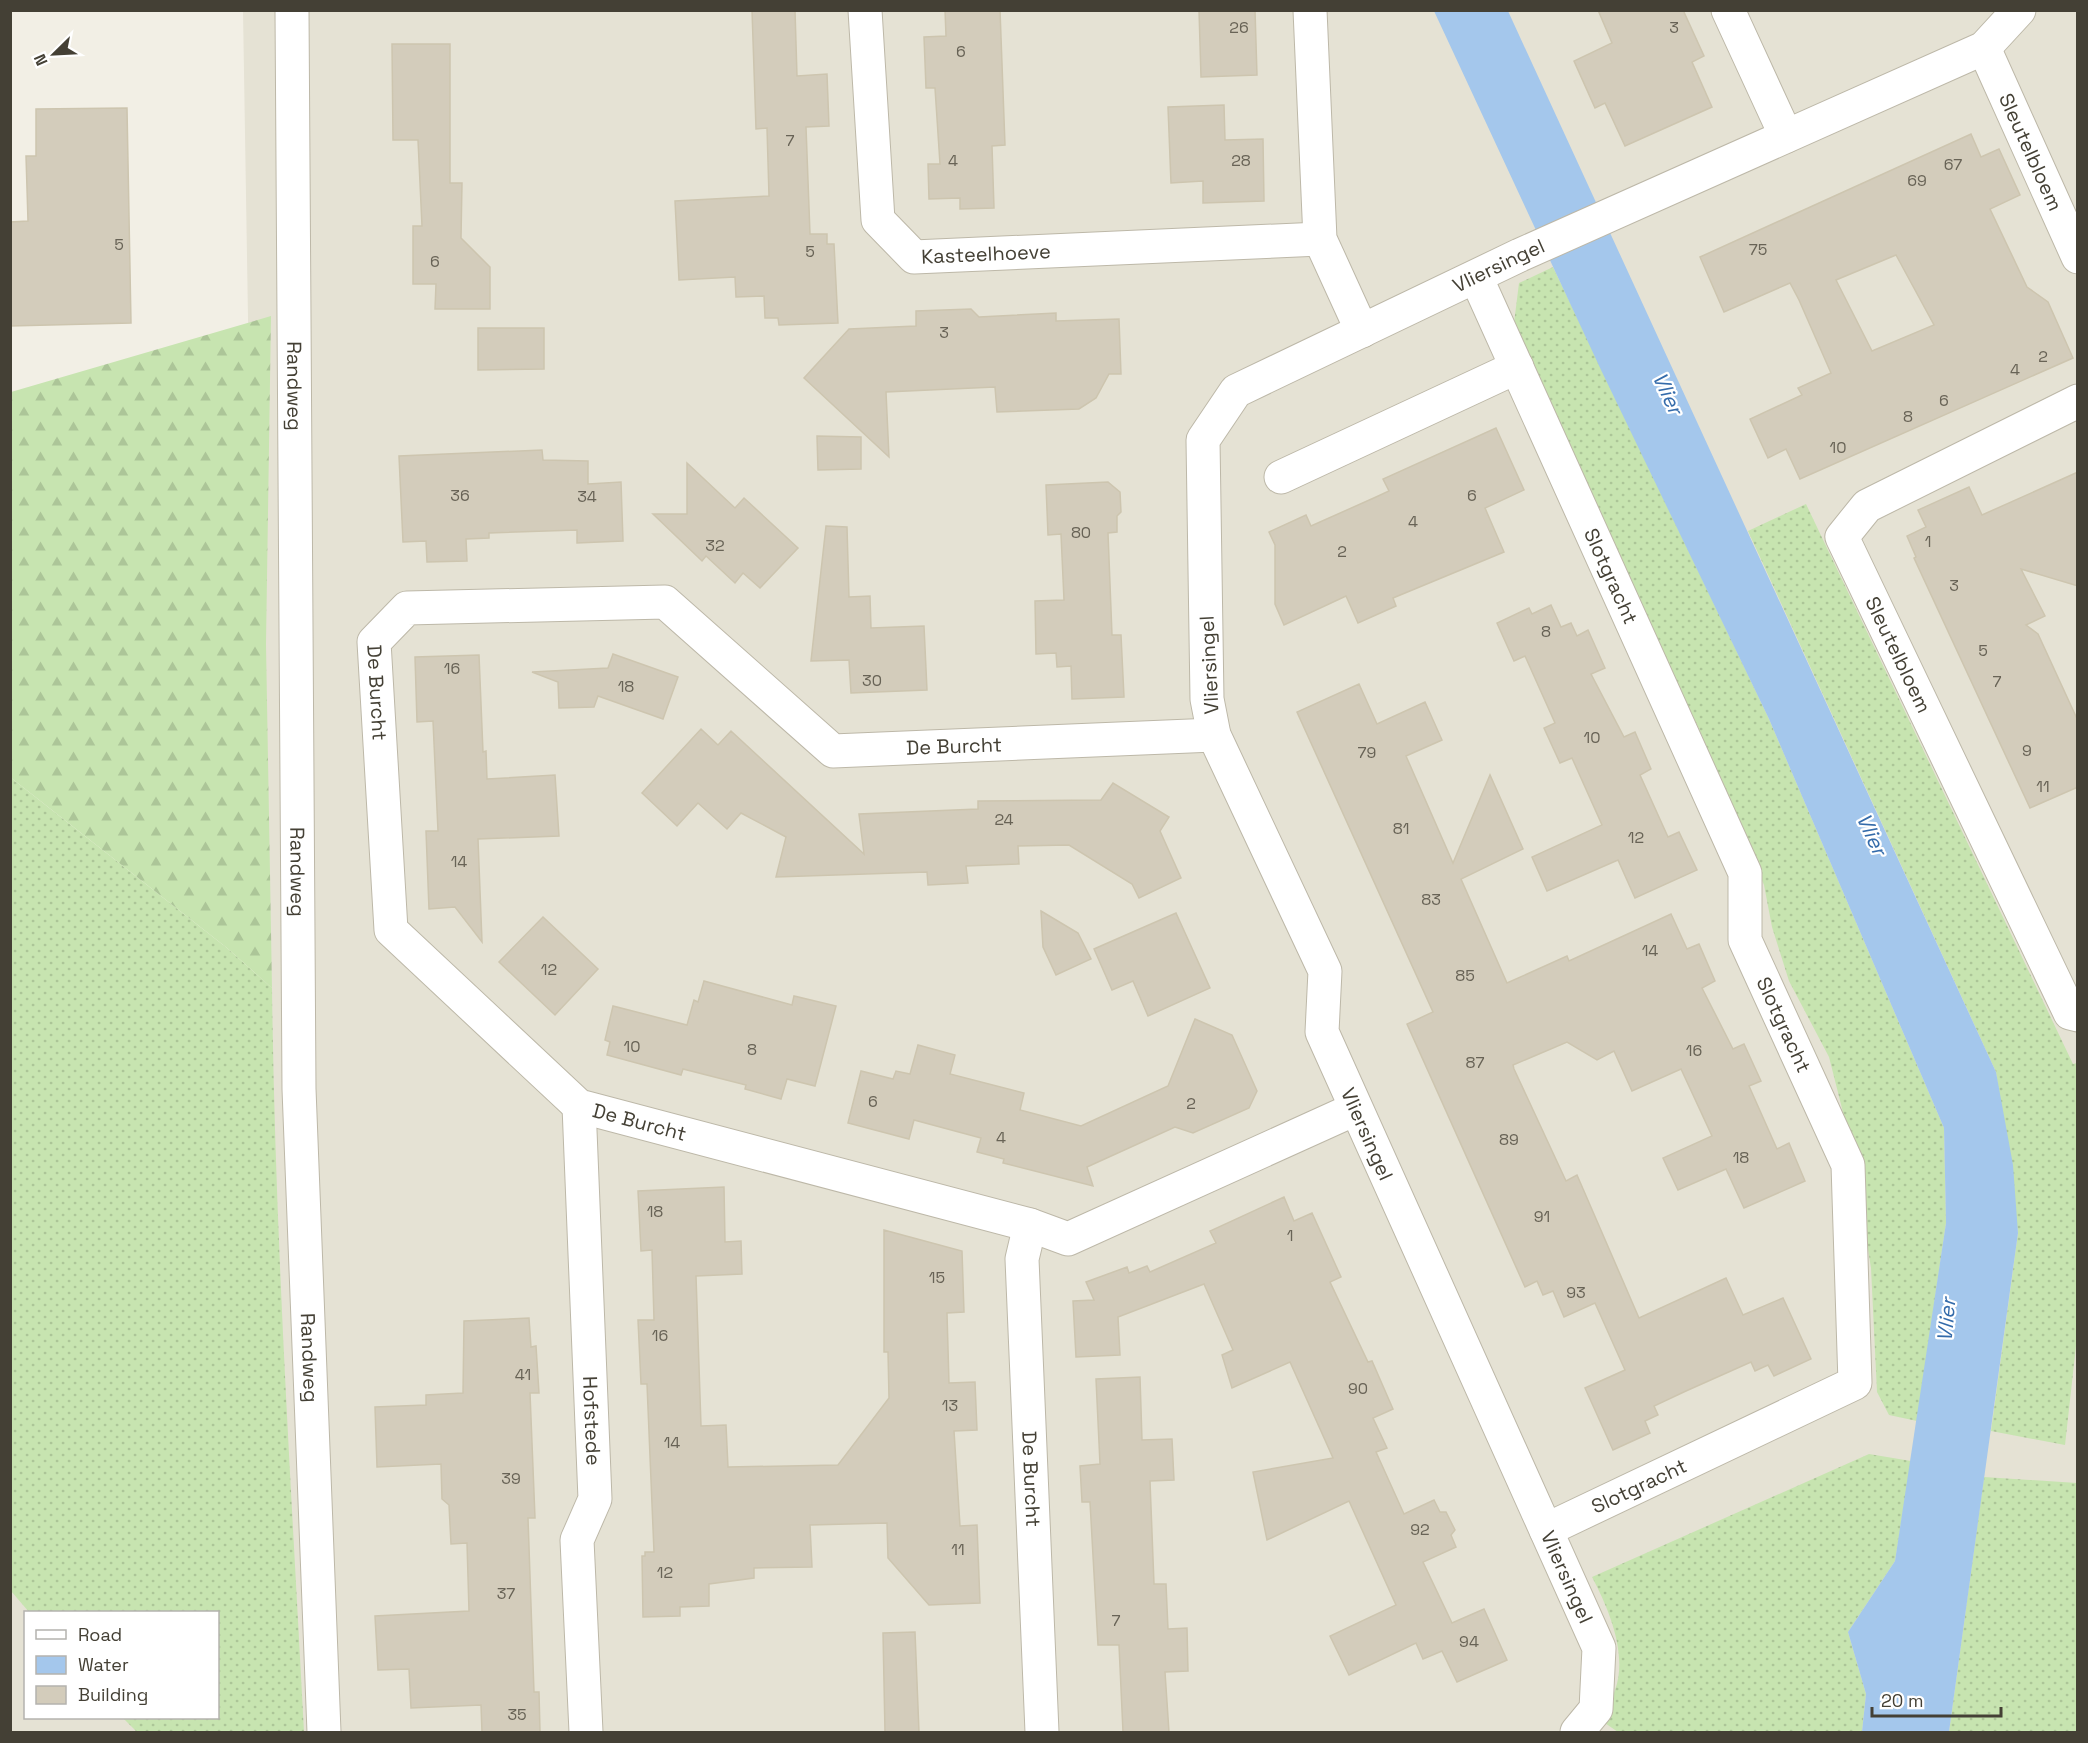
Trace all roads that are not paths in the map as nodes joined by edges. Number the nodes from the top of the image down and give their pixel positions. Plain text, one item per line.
1 (292, 10) edge
2 (865, 10) edge
3 (1310, 10) edge
4 (1728, 10) edge
5 (2019, 10) edge
6 (1984, 48) junction
7 (1786, 136) junction
8 (1320, 239) junction
9 (2078, 257) edge
10 (1476, 277) junction
11 (1362, 331) junction
12 (1517, 367) junction
13 (2078, 401) edge
14 (1281, 477) dead end
15 (1214, 735) junction
16 (2078, 1015) edge
17 (579, 1106) junction
18 (1355, 1108) junction
19 (1030, 1225) junction
20 (1546, 1530) junction
21 (324, 1732) edge
22 (586, 1732) edge
23 (1042, 1732) edge
24 (1577, 1732) edge

1 - 21 street, Randweg
2 - 8 street, Kasteelhoeve
3 - 8 street
4 - 7 street
5 - 6 street, Vliersingel
6 - 7 street, Vliersingel
6 - 9 street, Sleutelbloem
7 - 10 street, Vliersingel
8 - 11 street
10 - 11 street, Vliersingel
10 - 12 street, Slotgracht
11 - 15 street, Vliersingel
12 - 14 street
12 - 20 street, Slotgracht
13 - 16 street, Sleutelbloem
15 - 17 street, De Burcht
15 - 18 street, Vliersingel
17 - 19 street, De Burcht
17 - 22 street, Hofstede
18 - 19 street, De Burcht
18 - 20 street, Vliersingel
19 - 23 street, De Burcht
20 - 24 street, Vliersingel

